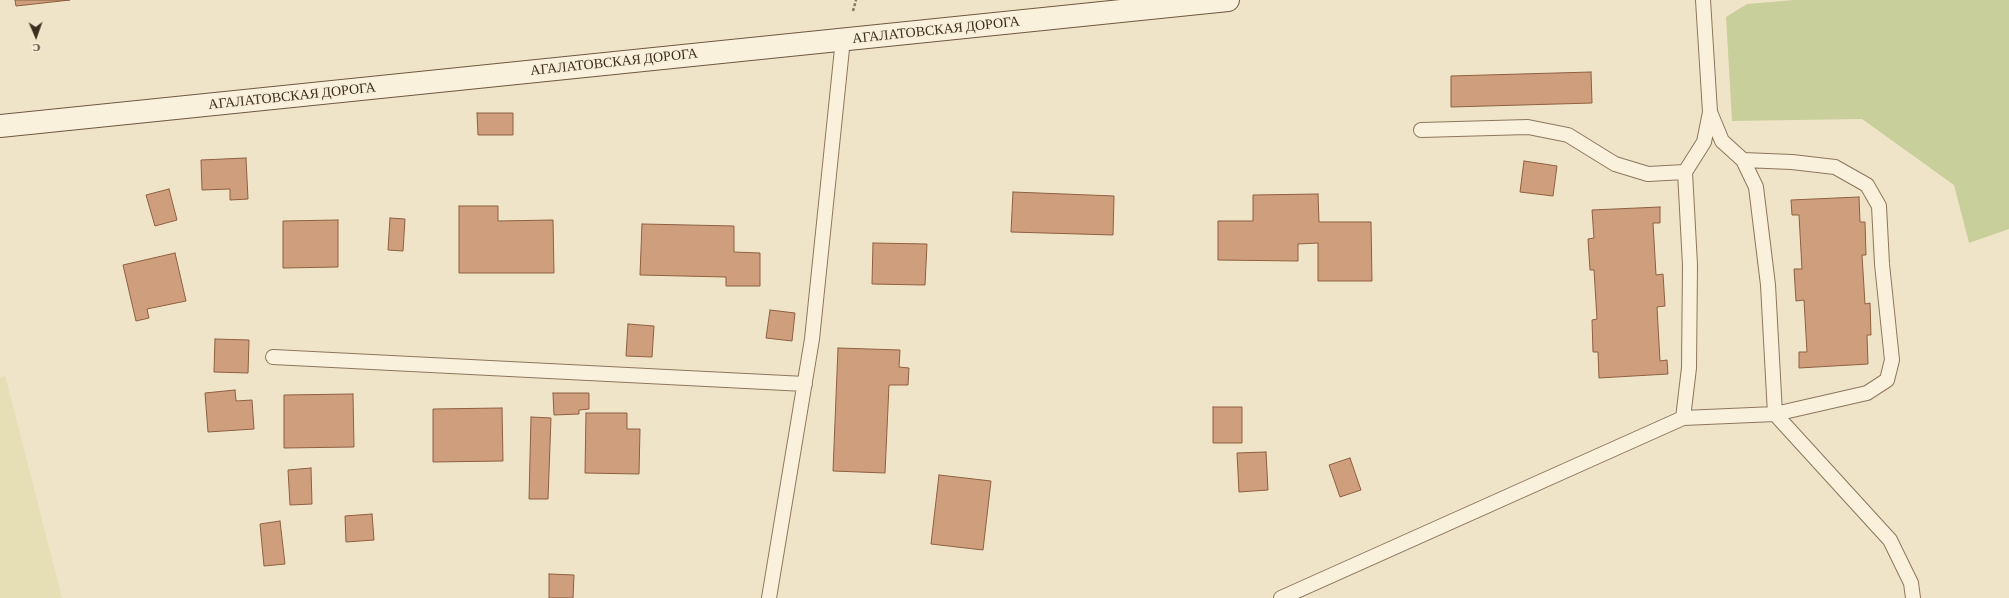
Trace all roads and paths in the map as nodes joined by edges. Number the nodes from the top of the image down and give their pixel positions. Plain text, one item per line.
1 (1228, 0) edge
2 (1703, 0) edge
3 (843, 39) junction
4 (1710, 112) junction
5 (0, 126) edge
6 (1421, 130) dead end
7 (1743, 160) junction
8 (1685, 172) junction
9 (273, 357) dead end
10 (805, 384) junction
11 (1775, 414) junction
12 (1682, 418) junction
13 (769, 598) edge
14 (1281, 598) edge
15 (1913, 598) edge

1 - 3 main road, АГАЛАТОВСКАЯ ДОРОГА
2 - 4 lane
3 - 5 main road, АГАЛАТОВСКАЯ ДОРОГА
3 - 10 lane
4 - 7 lane
4 - 8 lane
6 - 8 lane
7 - 11 lane
7 - 11 lane
8 - 12 lane
9 - 10 lane
10 - 13 lane
11 - 12 lane
11 - 15 lane
12 - 14 lane

